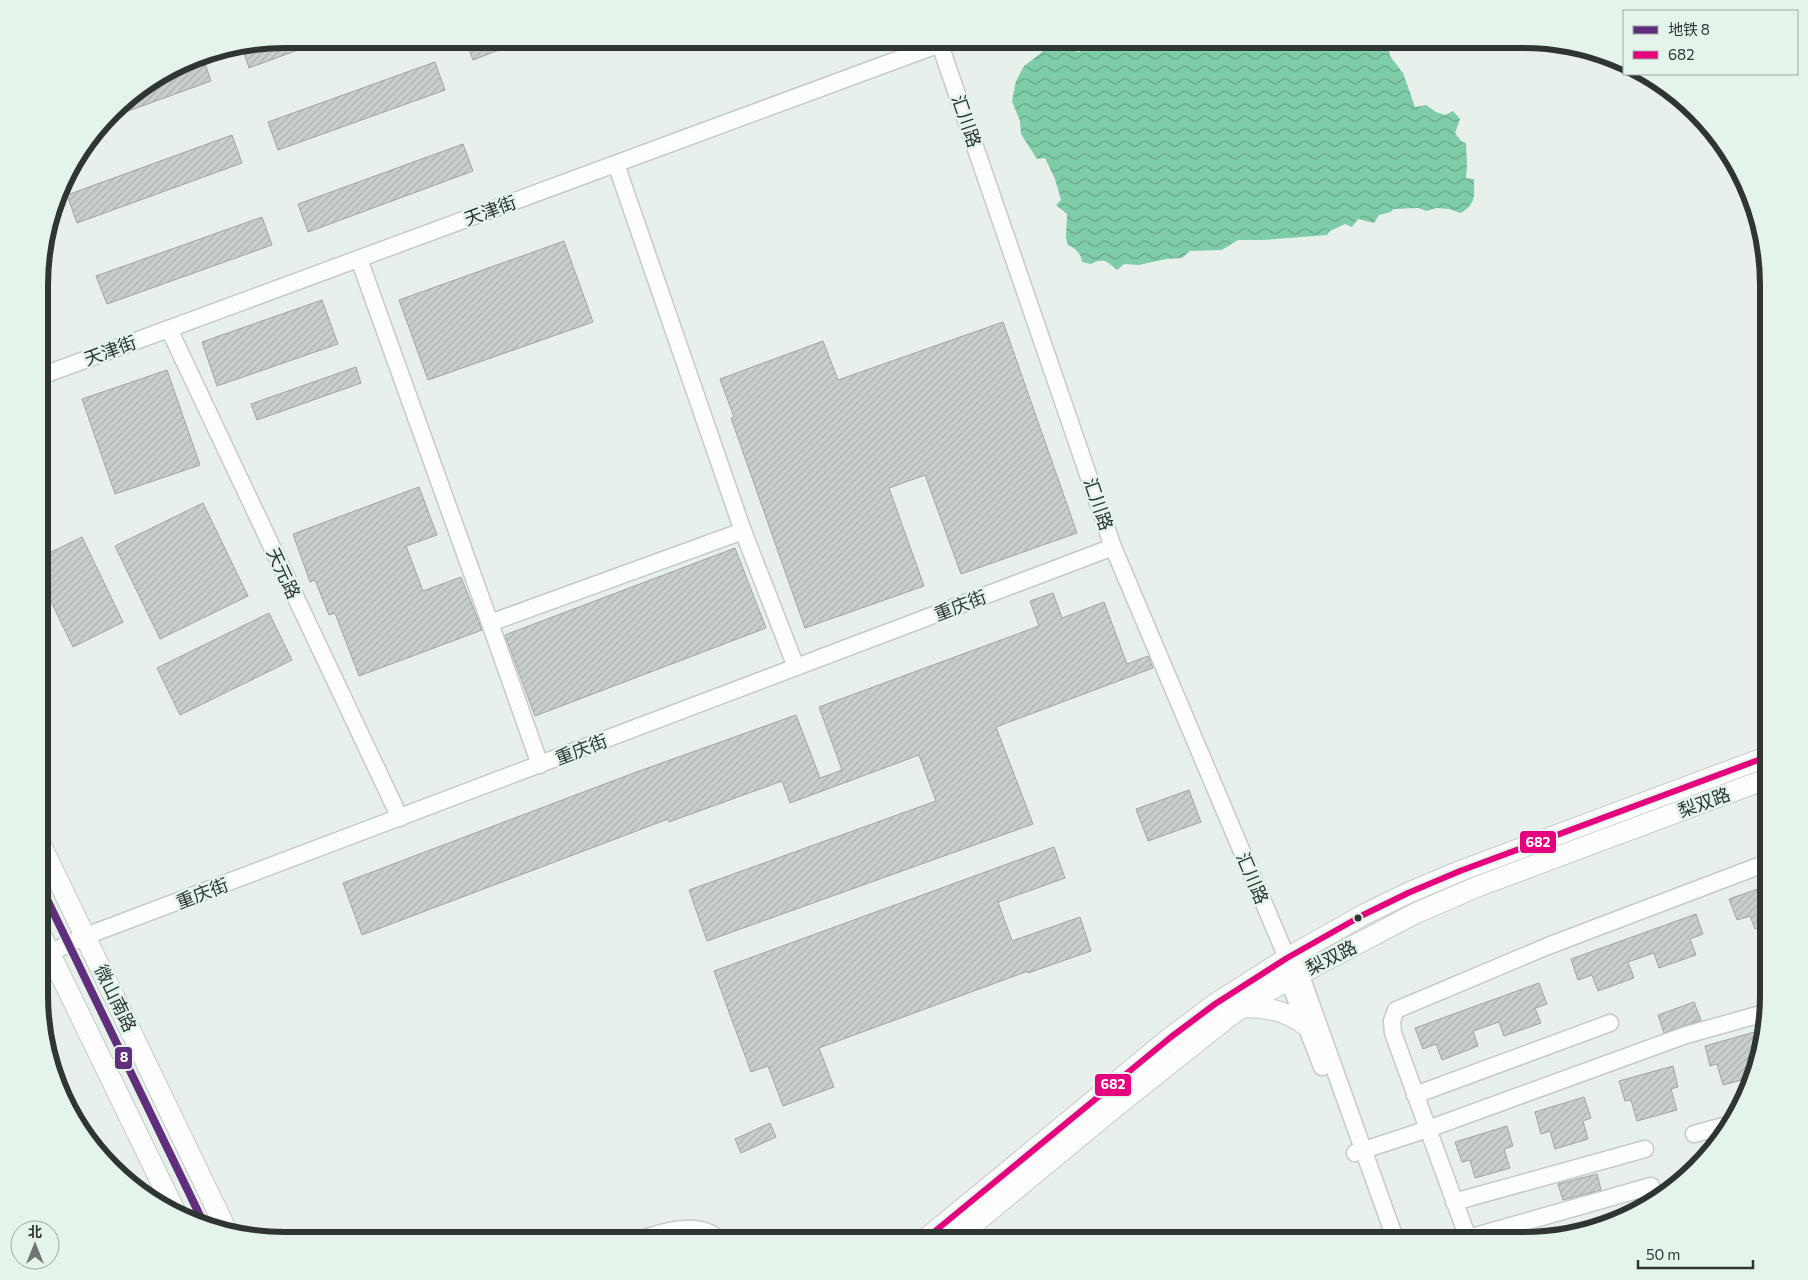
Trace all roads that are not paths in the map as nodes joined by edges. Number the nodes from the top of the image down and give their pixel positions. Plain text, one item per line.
1 (923, 48) edge
2 (941, 48) edge
3 (616, 164) junction
4 (359, 259) junction
5 (169, 329) junction
6 (48, 373) edge
7 (743, 531) junction
8 (1113, 547) junction
9 (490, 623) junction
10 (796, 668) junction
11 (1760, 759) edge
12 (540, 765) junction
13 (1760, 781) edge
14 (400, 818) junction
15 (48, 859) edge
16 (1760, 865) edge
17 (86, 936) junction
18 (48, 943) edge
19 (48, 950) edge
20 (1292, 970) junction
21 (1264, 993) junction
22 (1235, 1001) junction
23 (1296, 1001) junction
24 (1760, 1014) edge
25 (1311, 1022) junction
26 (1610, 1023) dead end
27 (1415, 1095) junction
28 (1721, 1127) edge
29 (1428, 1129) junction
30 (1694, 1134) dead end
31 (1645, 1149) dead end
32 (1360, 1151) junction
33 (1652, 1186) dead end
34 (1454, 1202) junction
35 (172, 1204) edge
36 (224, 1224) edge
37 (675, 1232) edge
38 (704, 1232) edge
39 (934, 1232) edge
40 (964, 1232) edge
41 (1383, 1232) edge
42 (1392, 1232) edge
43 (1466, 1232) edge
44 (1496, 1232) edge

1 - 3 street, 天津街
2 - 8 street, 汇川路
3 - 4 street, 天津街
3 - 7 street
4 - 5 street, 天津街
4 - 9 street
5 - 6 street, 天津街
5 - 14 street, 天元路
7 - 9 street
7 - 10 street
8 - 10 street, 重庆街
8 - 20 street, 汇川路
9 - 12 street
10 - 12 street, 重庆街
11 - 20 main road, 梨双路
12 - 14 street, 重庆街
13 - 20 main road, 梨双路
14 - 17 street, 重庆街
15 - 17 main road, 微山南路
16 - 27 street
17 - 18 street, 重庆街
17 - 36 main road, 微山南路
19 - 35 main road
20 - 21 main road, 梨双路
20 - 22 main road, 梨双路
20 - 23 street, 汇川路
20 - 25 street, 汇川路
21 - 22 main road, 梨双路
21 - 23 street
22 - 25 main road
22 - 39 main road, 梨双路
22 - 40 main road, 梨双路
23 - 25 street, 汇川路
24 - 29 street
25 - 32 street, 汇川路
26 - 27 street
27 - 29 street
28 - 30 street
29 - 32 street
29 - 34 street
31 - 34 street
32 - 41 street, 汇川路
32 - 42 street, 汇川路
33 - 44 street
34 - 43 street
37 - 38 street

